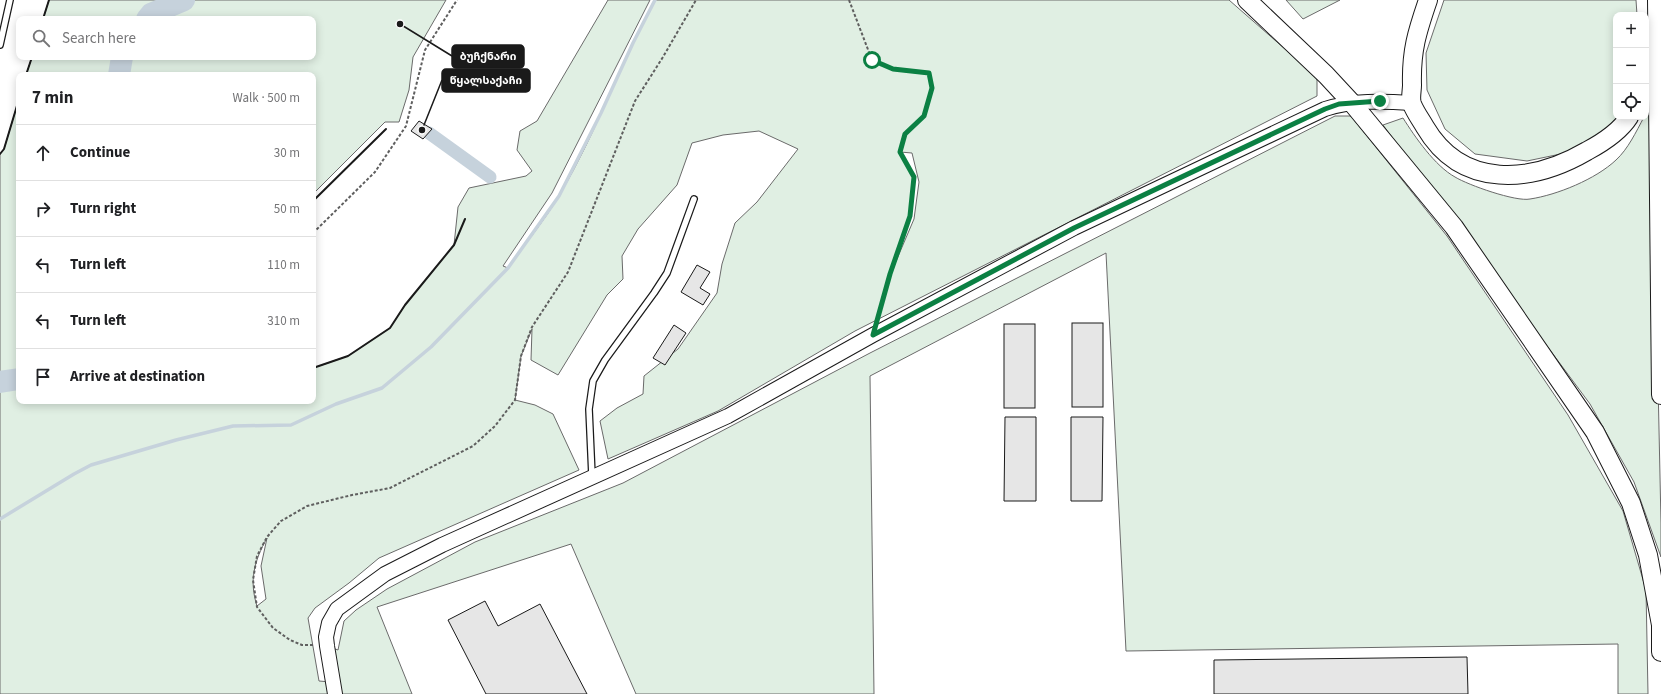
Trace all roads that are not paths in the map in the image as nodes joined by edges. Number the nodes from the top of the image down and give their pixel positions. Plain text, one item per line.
1 (10, 0) edge
2 (1247, 0) edge
3 (1428, 0) edge
4 (1657, 0) edge
5 (2, 30) edge
6 (0, 45) edge
7 (1660, 45) edge
8 (1326, 75) junction
9 (1649, 76) edge
10 (1352, 103) junction
11 (1412, 103) junction
12 (1325, 109) junction
13 (1627, 120) edge
14 (694, 199) dead end
15 (1661, 395) edge
16 (592, 476) junction
17 (1661, 617) edge
18 (1661, 625) edge
19 (1661, 652) edge
20 (335, 694) edge

1 - 5 lane
2 - 8 highway
3 - 11 highway
4 - 7 highway
5 - 6 lane
7 - 9 highway
7 - 15 highway
8 - 10 highway
8 - 12 street
10 - 11 street
10 - 12 street
10 - 18 highway
11 - 13 highway
12 - 16 street
14 - 16 lane
16 - 20 street
17 - 18 highway
18 - 19 highway

